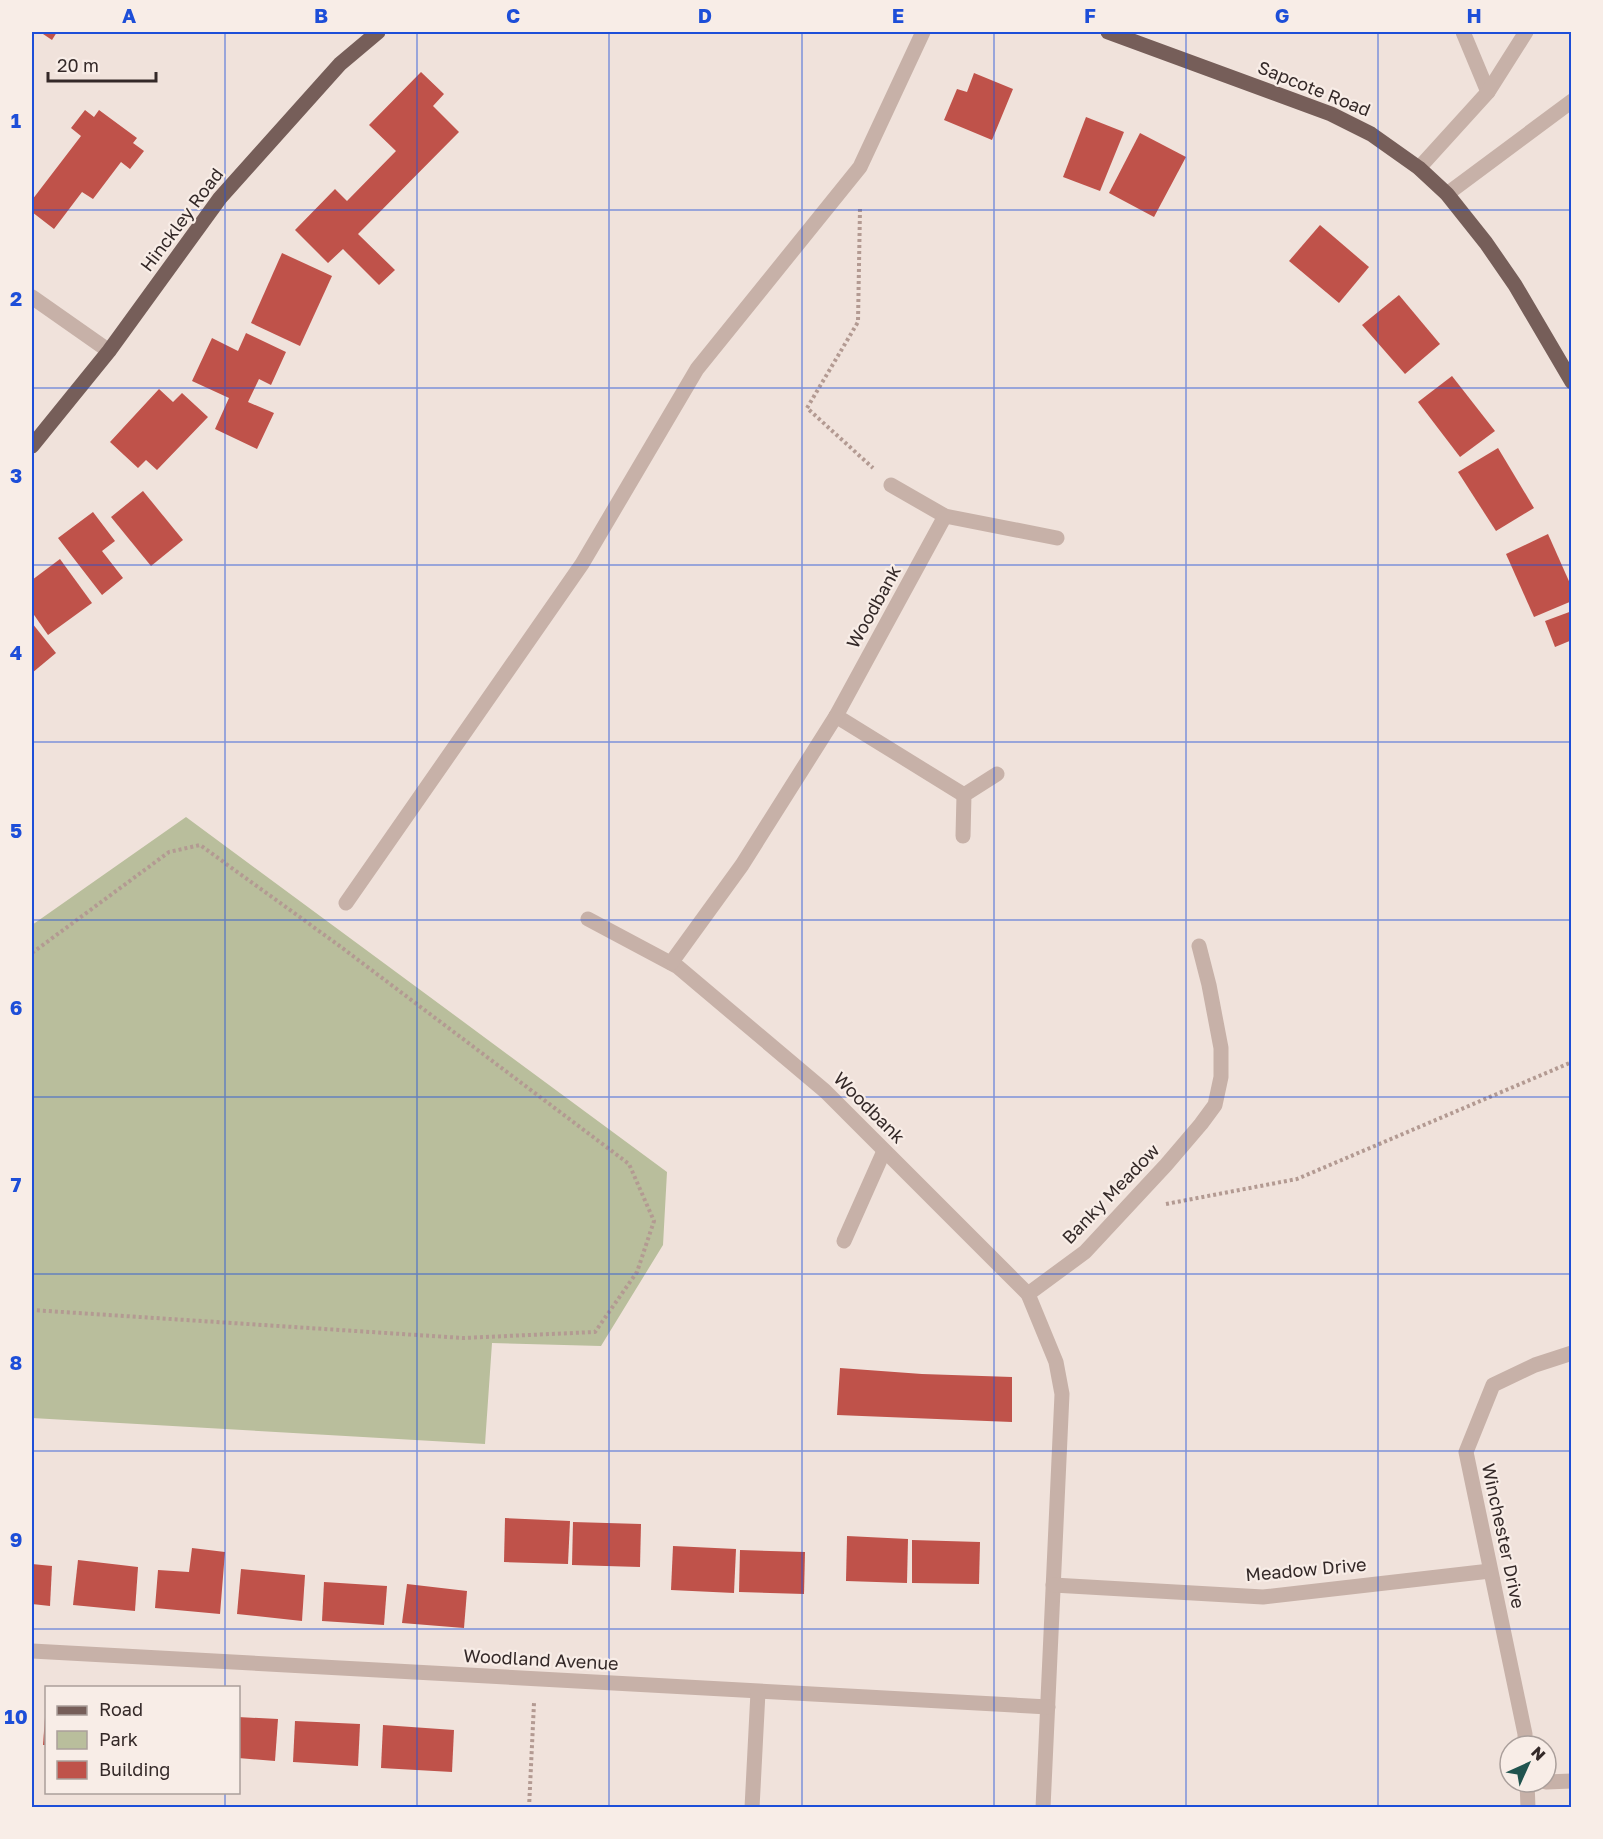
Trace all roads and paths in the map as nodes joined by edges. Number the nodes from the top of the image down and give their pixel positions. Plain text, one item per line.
1 (378, 32) edge
2 (923, 32) edge
3 (1108, 32) edge
4 (1463, 32) edge
5 (1526, 32) edge
6 (1488, 92) junction
7 (1572, 101) edge
8 (860, 167) junction
9 (1419, 168) junction
10 (1447, 194) junction
11 (32, 297) edge
12 (109, 351) junction
13 (1572, 382) edge
14 (32, 446) edge
15 (891, 485) joint
16 (945, 516) junction
17 (1057, 538) dead end
18 (837, 716) junction
19 (997, 774) dead end
20 (964, 795) junction
21 (963, 836) dead end
22 (346, 903) dead end
23 (588, 919) dead end
24 (1199, 946) dead end
25 (32, 952) edge
26 (671, 963) junction
27 (1572, 1062) edge
28 (884, 1151) junction
29 (1123, 1212) junction
30 (844, 1241) dead end
31 (1028, 1294) junction
32 (32, 1310) edge
33 (1572, 1353) edge
34 (1490, 1570) junction
35 (1053, 1585) junction
36 (32, 1651) edge
37 (535, 1679) junction
38 (758, 1692) junction
39 (1048, 1707) junction
40 (1525, 1734) edge
41 (529, 1808) edge
42 (752, 1808) edge
43 (1043, 1808) edge

1 - 12 main road, Hinckley Road
2 - 8 street
3 - 9 main road, Sapcote Road
4 - 6 street
5 - 6 street
6 - 9 street
7 - 10 street
8 - 15 path
8 - 22 street
9 - 10 main road, Sapcote Road
10 - 13 main road, Sapcote Road
11 - 12 street
12 - 14 main road, Hinckley Road
15 - 16 street
16 - 17 street
16 - 18 street, Woodbank
18 - 20 street
18 - 26 street, Woodbank
19 - 20 street
20 - 21 street
23 - 26 street, Woodbank
24 - 29 street, Banky Meadow
25 - 32 path
26 - 28 street, Woodbank
27 - 29 path
28 - 30 street
28 - 31 street, Woodbank
29 - 31 street, Banky Meadow
31 - 35 street
33 - 34 street, Winchester Drive
34 - 35 street, Meadow Drive
34 - 40 street, Winchester Drive
35 - 39 street
36 - 37 street, Woodland Avenue
37 - 38 street, Woodland Avenue
37 - 41 path
38 - 39 street, Woodland Avenue
38 - 42 street
39 - 43 street

